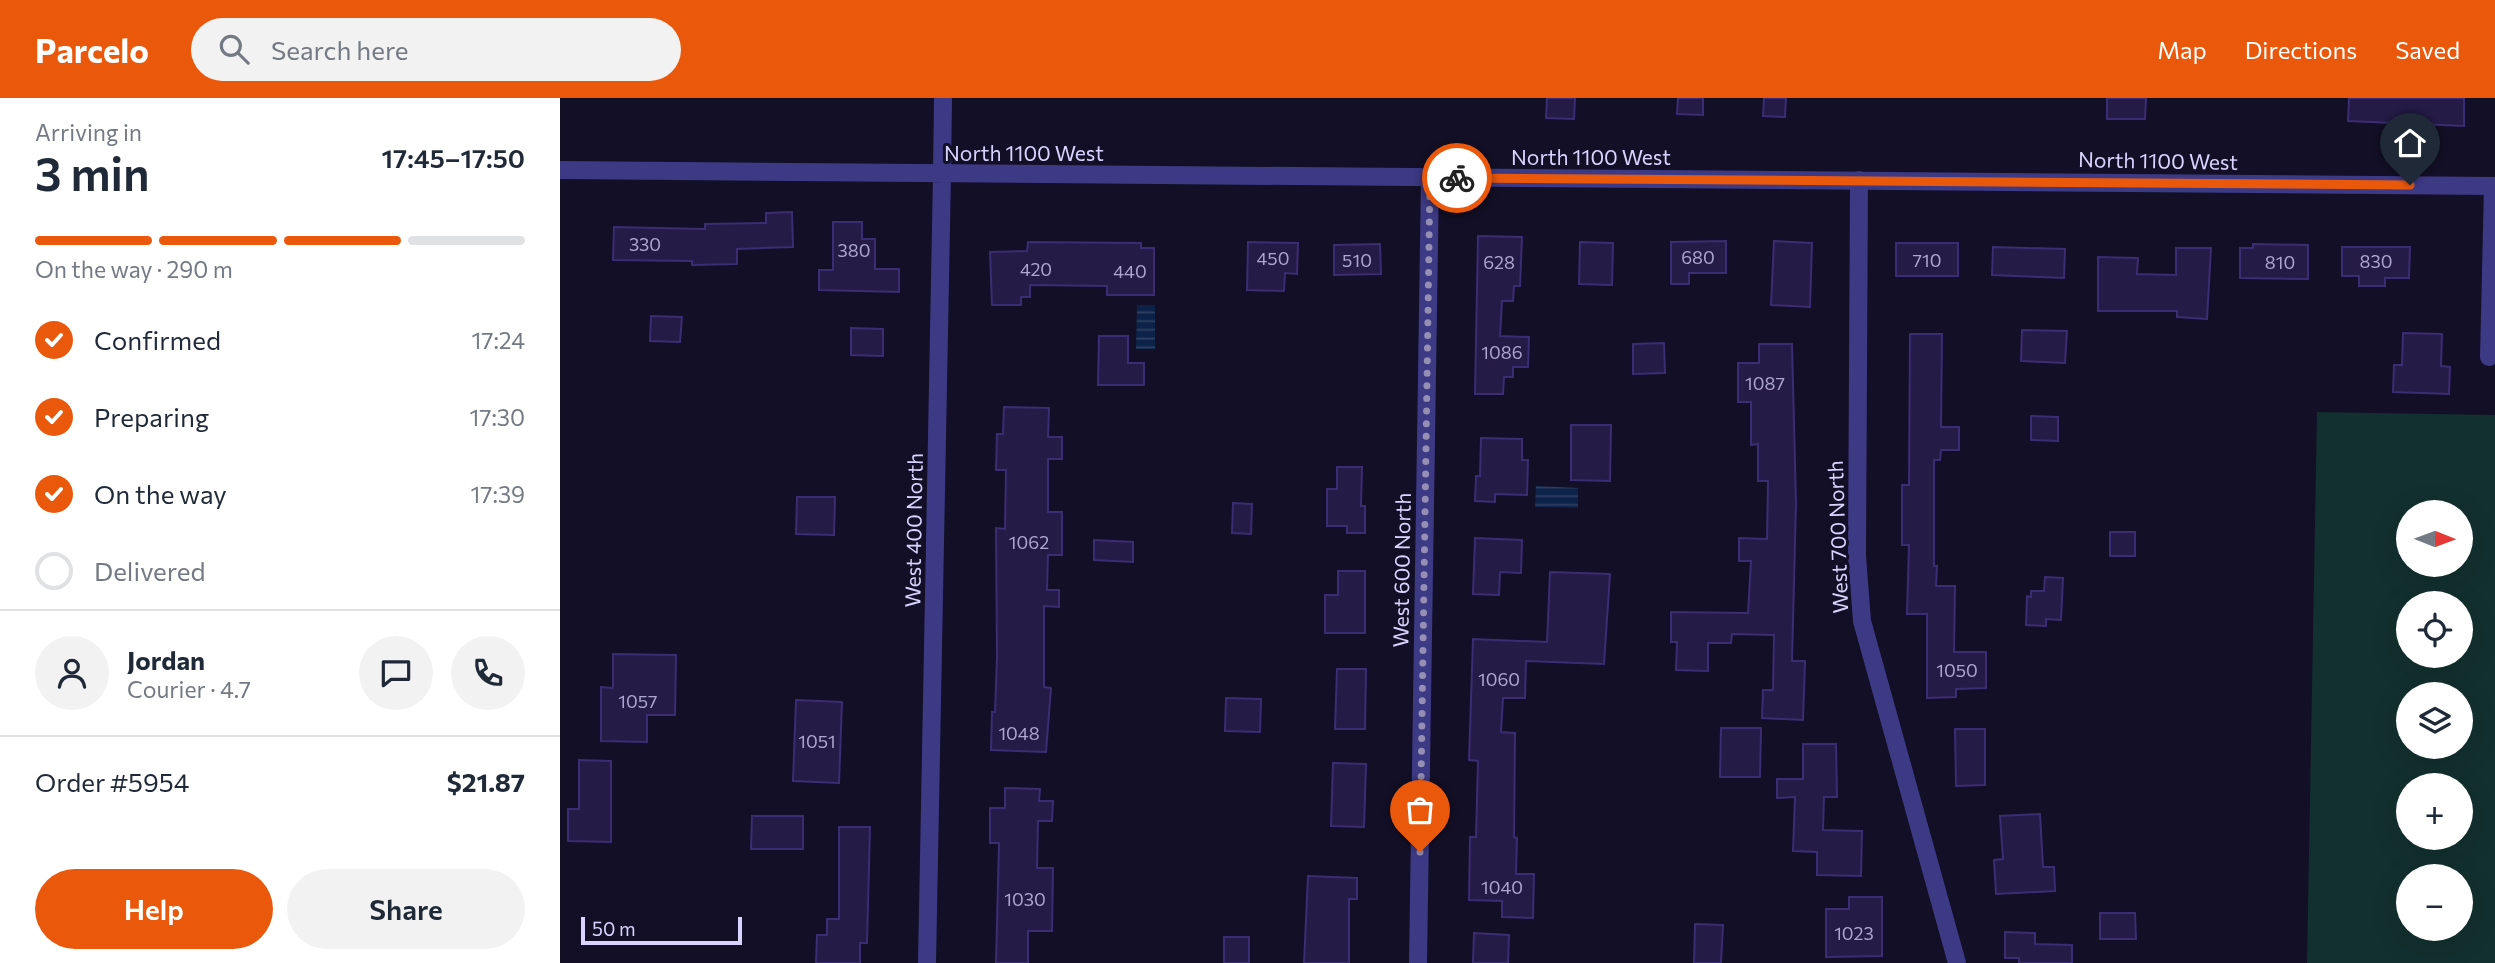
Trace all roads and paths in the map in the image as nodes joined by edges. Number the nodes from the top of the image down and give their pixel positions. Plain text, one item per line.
1 (943, 98) edge
2 (560, 170) edge
3 (942, 174) junction
4 (1430, 178) junction
5 (1859, 180) junction
6 (2494, 186) edge
7 (2488, 357) dead end
8 (927, 963) edge
9 (1418, 963) edge
10 (1957, 963) edge

1 - 3 street, West 400 North
2 - 3 street, North 1100 West
3 - 4 street, North 1100 West
3 - 8 street, West 400 North
4 - 5 street, North 1100 West
4 - 9 street, West 600 North
5 - 6 street, North 1100 West
5 - 10 street, West 700 North
6 - 7 street

